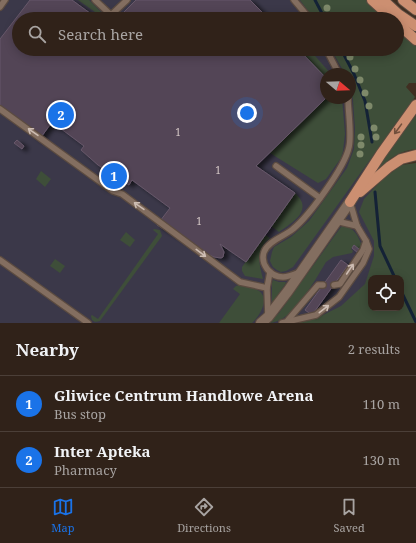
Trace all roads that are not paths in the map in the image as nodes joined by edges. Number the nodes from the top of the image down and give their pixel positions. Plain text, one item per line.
1 (5, 0) edge
2 (95, 0) edge
3 (128, 0) edge
4 (294, 0) edge
5 (372, 0) edge
6 (383, 0) edge
7 (403, 0) edge
8 (413, 0) edge
9 (416, 4) edge
10 (0, 7) edge
11 (416, 10) edge
12 (107, 12) edge
13 (115, 12) edge
14 (304, 12) edge
15 (385, 12) edge
16 (396, 12) edge
17 (404, 18) edge
18 (416, 26) edge
19 (404, 29) edge
20 (416, 40) edge
21 (330, 56) edge
22 (336, 68) edge
23 (348, 104) edge
24 (416, 105) edge
25 (0, 109) edge
26 (416, 155) edge
27 (276, 166) dead end
28 (320, 198) junction
29 (350, 202) junction
30 (336, 222) junction
31 (357, 226) junction
32 (366, 241) junction
33 (0, 260) edge
34 (270, 272) junction
35 (301, 272) junction
36 (323, 285) dead end
37 (334, 285) dead end
38 (267, 288) junction
39 (264, 320) edge
40 (288, 321) junction
41 (88, 323) edge
42 (282, 323) edge

1 - 10 lane
2 - 12 lane
3 - 13 lane
4 - 14 lane
5 - 15 main road
6 - 16 main road
7 - 11 main road
8 - 9 main road
17 - 18 main road
19 - 20 main road
21 - 22 lane
23 - 28 lane
24 -> 29 main road
25 - 38 lane
26 - 29 main road
27 - 28 lane
28 - 34 lane
29 - 30 street
29 - 31 lane
30 - 31 lane
30 - 35 street
31 - 32 lane
37 -> 32 lane
40 -> 32 lane
33 - 41 lane
34 - 35 lane
34 - 38 lane
35 - 39 street
36 - 40 lane
38 - 39 lane
40 - 42 lane

